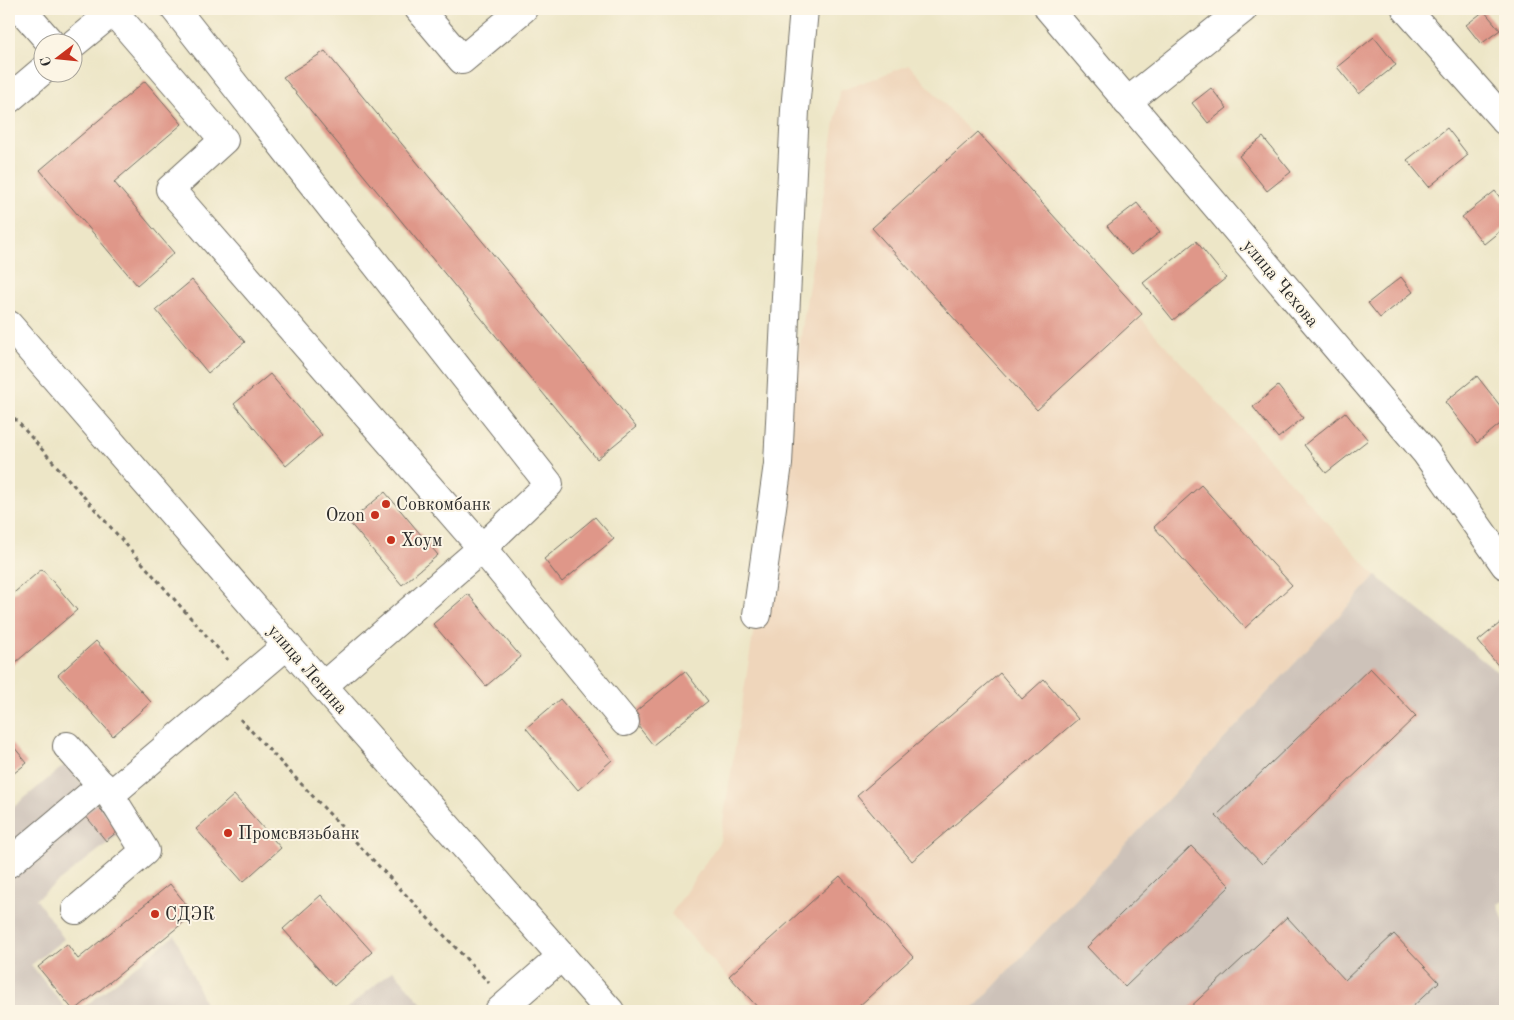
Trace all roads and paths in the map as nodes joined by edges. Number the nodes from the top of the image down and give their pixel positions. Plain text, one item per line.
1 (21, 9) edge
2 (174, 9) edge
3 (419, 9) edge
4 (523, 9) edge
5 (804, 9) edge
6 (1049, 9) edge
7 (1243, 9) edge
8 (115, 10) edge
9 (1420, 13) edge
10 (41, 32) edge
11 (82, 38) edge
12 (32, 79) edge
13 (9, 99) edge
14 (1127, 102) junction
15 (1505, 121) edge
16 (9, 325) edge
17 (9, 412) edge
18 (482, 548) junction
19 (1505, 564) edge
20 (756, 615) dead end
21 (287, 645) junction
22 (323, 686) junction
23 (234, 690) junction
24 (625, 722) dead end
25 (67, 746) dead end
26 (106, 790) junction
27 (9, 863) edge
28 (76, 910) dead end
29 (562, 956) junction
30 (504, 1007) edge
31 (610, 1011) edge

1 - 10 street
2 - 18 street
3 - 4 street
5 - 20 street
6 - 14 street, улица Чехова
7 - 14 street
8 - 11 street
8 - 18 street
9 - 15 street
12 - 13 street
14 - 19 street, улица Чехова
16 - 21 street, улица Ленина
17 - 23 path
18 - 22 street
18 - 24 street
21 - 22 street, улица Ленина
21 - 23 street
22 - 29 street, улица Ленина
23 - 26 street
23 - 30 path
25 - 26 street
26 - 27 street
26 - 28 street
29 - 30 street
29 - 31 street, улица Ленина

